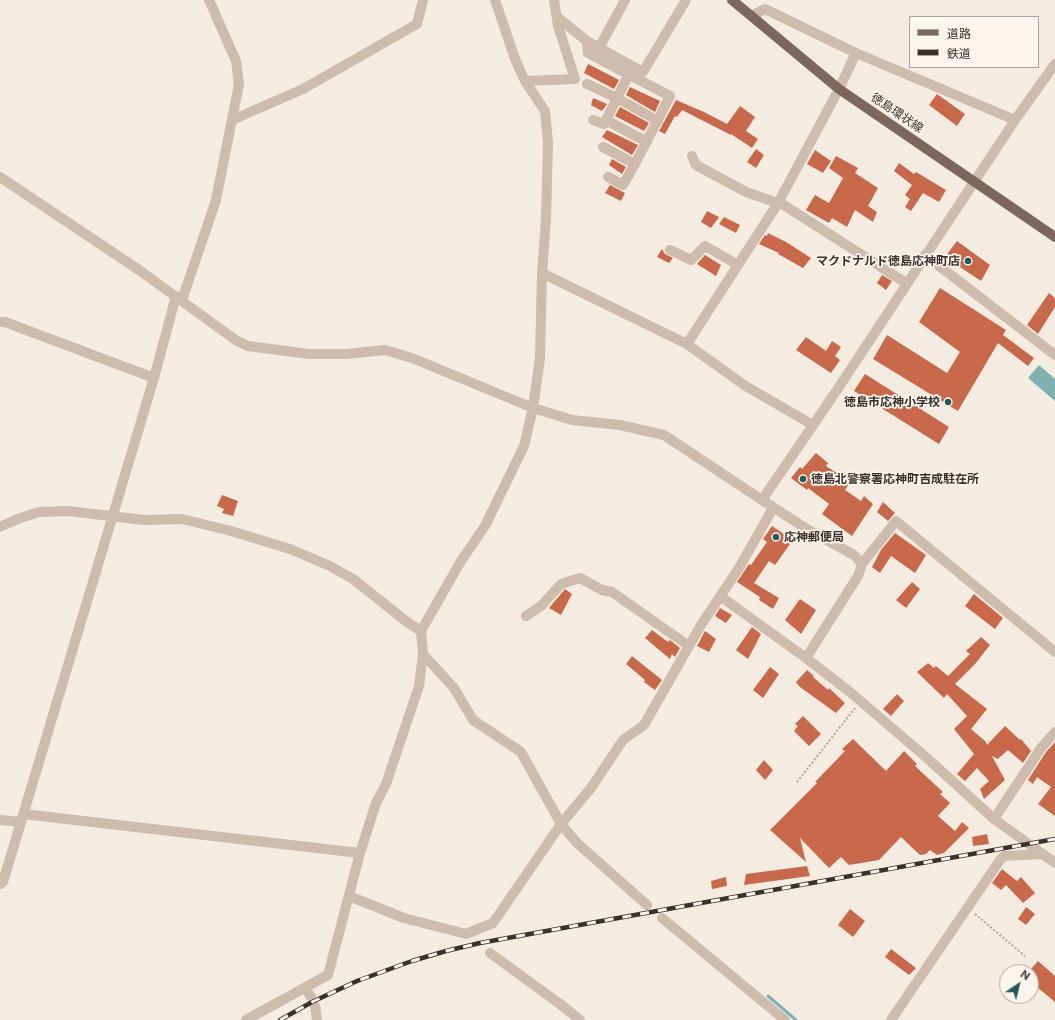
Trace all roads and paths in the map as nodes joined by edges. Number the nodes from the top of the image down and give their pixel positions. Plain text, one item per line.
1 (209, 0) edge
2 (423, 0) edge
3 (495, 0) edge
4 (554, 0) edge
5 (625, 0) edge
6 (686, 0) edge
7 (732, 0) edge
8 (752, 16) junction
9 (557, 17) junction
10 (587, 41) junction
11 (599, 48) junction
12 (856, 53) junction
13 (1055, 64) edge
14 (629, 74) junction
15 (524, 81) junction
16 (587, 84) dead end
17 (839, 89) junction
18 (617, 98) junction
19 (232, 120) junction
20 (592, 120) dead end
21 (606, 120) junction
22 (1015, 120) junction
23 (658, 121) junction
24 (647, 142) junction
25 (603, 147) dead end
26 (692, 156) dead end
27 (635, 164) junction
28 (608, 176) dead end
29 (0, 177) edge
30 (973, 182) junction
31 (779, 202) junction
32 (1055, 237) edge
33 (670, 250) dead end
34 (925, 254) junction
35 (738, 265) junction
36 (542, 273) junction
37 (906, 284) junction
38 (178, 298) junction
39 (0, 322) edge
40 (687, 344) junction
41 (1055, 355) edge
42 (154, 378) junction
43 (533, 408) junction
44 (813, 425) junction
45 (762, 500) junction
46 (773, 508) junction
47 (112, 516) junction
48 (0, 527) edge
49 (862, 564) junction
50 (720, 596) junction
51 (526, 616) dead end
52 (422, 631) junction
53 (689, 646) junction
54 (1055, 652) edge
55 (423, 654) junction
56 (806, 658) junction
57 (860, 702) junction
58 (1055, 732) edge
59 (797, 782) dead end
60 (22, 818) junction
61 (994, 819) junction
62 (0, 820) edge
63 (561, 824) junction
64 (360, 853) junction
65 (1042, 854) junction
66 (1055, 862) edge
67 (0, 884) edge
68 (349, 896) junction
69 (646, 905) dead end
70 (967, 908) junction
71 (662, 918) dead end
72 (490, 953) dead end
73 (1025, 956) dead end
74 (306, 988) junction
75 (246, 1020) edge
76 (316, 1020) edge
77 (580, 1020) edge
78 (785, 1020) edge
79 (891, 1020) edge

1 - 19 street
2 - 19 street
3 - 15 street
4 - 9 street
5 - 11 street
6 - 11 street
7 - 8 main road, 徳島環状線
8 - 12 street
8 - 17 main road, 徳島環状線
9 - 10 street
9 - 15 street
10 - 11 street
10 - 14 street
12 - 17 street
12 - 22 street
13 - 22 street
14 - 18 street
14 - 23 street
15 - 36 street
16 - 18 street
17 - 30 main road, 徳島環状線
17 - 31 street
18 - 21 street
18 - 23 street
19 - 38 street
20 - 21 street
21 - 24 street
22 - 30 street
23 - 24 street
24 - 27 street
25 - 27 street
26 - 31 street
27 - 28 street
29 - 38 street
30 - 32 main road, 徳島環状線
30 - 34 street
31 - 35 street
31 - 37 street
33 - 35 street
34 - 37 street
34 - 41 street
35 - 40 street
36 - 40 street
36 - 43 street
37 - 44 street
38 - 42 street
38 - 43 street
39 - 42 street
40 - 44 street
42 - 47 street
43 - 45 street
43 - 52 street
44 - 45 street
45 - 46 street
46 - 49 street
46 - 50 street
47 - 48 street
47 - 52 street
47 - 60 street
49 - 54 street
49 - 56 street
50 - 53 street
50 - 56 street
51 - 53 street
52 - 55 street
53 - 63 street
55 - 63 street
55 - 64 street
56 - 57 street
57 - 59 path
57 - 61 street
58 - 61 street
60 - 62 street
60 - 64 street
60 - 67 street
61 - 65 street
63 - 68 street
63 - 69 street
64 - 68 street
65 - 66 street
65 - 70 street
68 - 74 street
70 - 73 path
70 - 79 street
71 - 78 street
72 - 77 street
74 - 75 street
74 - 76 street

